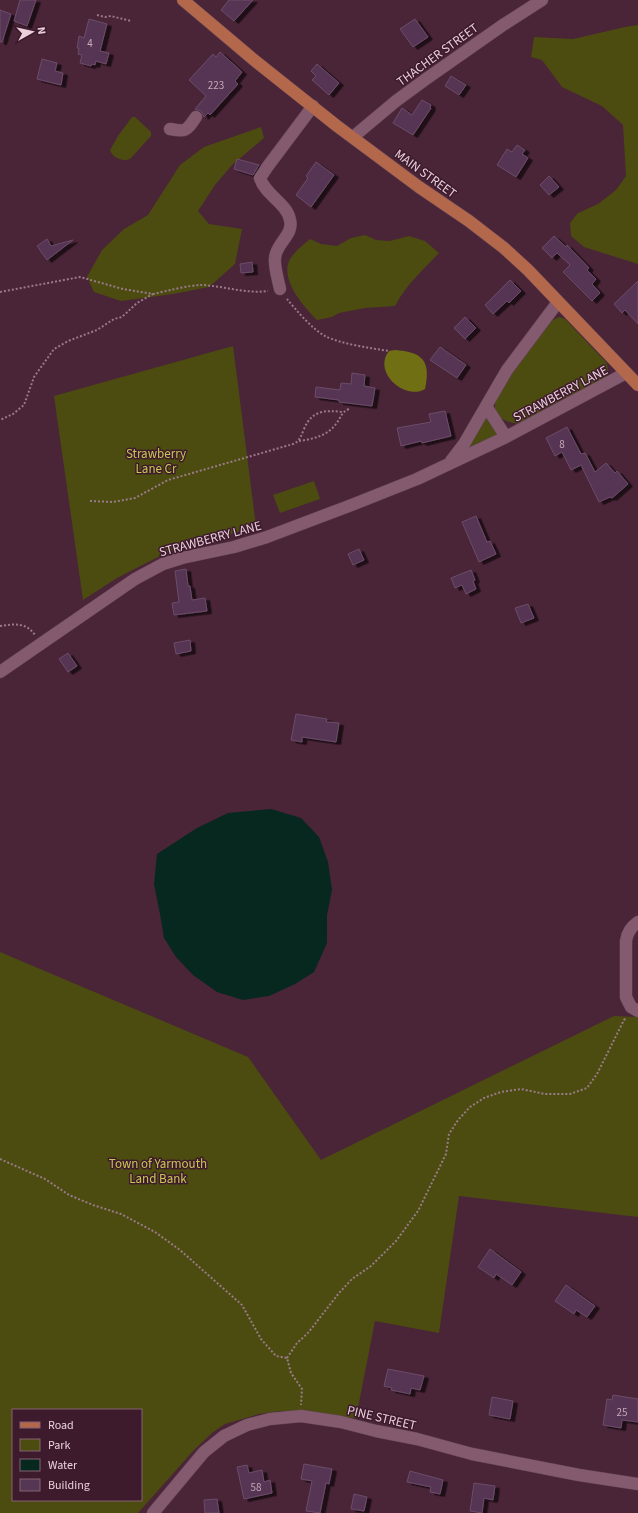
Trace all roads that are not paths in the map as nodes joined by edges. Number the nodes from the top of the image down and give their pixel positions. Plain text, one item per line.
1 (183, 0) edge
2 (542, 0) edge
3 (313, 106) junction
4 (196, 117) dead end
5 (170, 129) dead end
6 (353, 137) junction
7 (280, 289) road end
8 (558, 302) junction
9 (626, 373) junction
10 (638, 385) edge
11 (486, 406) junction
12 (506, 437) junction
13 (446, 465) junction
14 (0, 672) edge
15 (638, 922) edge
16 (633, 1014) edge
17 (638, 1484) edge
18 (153, 1513) edge

1 - 3 main road, MAIN STREET
2 - 6 street, THACHER STREET
3 - 6 main road, MAIN STREET
3 - 7 street
4 - 5 street
6 - 8 main road, MAIN STREET
8 - 9 main road, MAIN STREET
8 - 11 street, STRAWBERRY LANE
9 - 10 main road, MAIN STREET
9 - 12 street, STRAWBERRY LANE
11 - 12 street, STRAWBERRY LANE
11 - 13 street, STRAWBERRY LANE
12 - 13 street, STRAWBERRY LANE
13 - 14 street, STRAWBERRY LANE
15 - 16 street
17 - 18 street, PINE STREET

